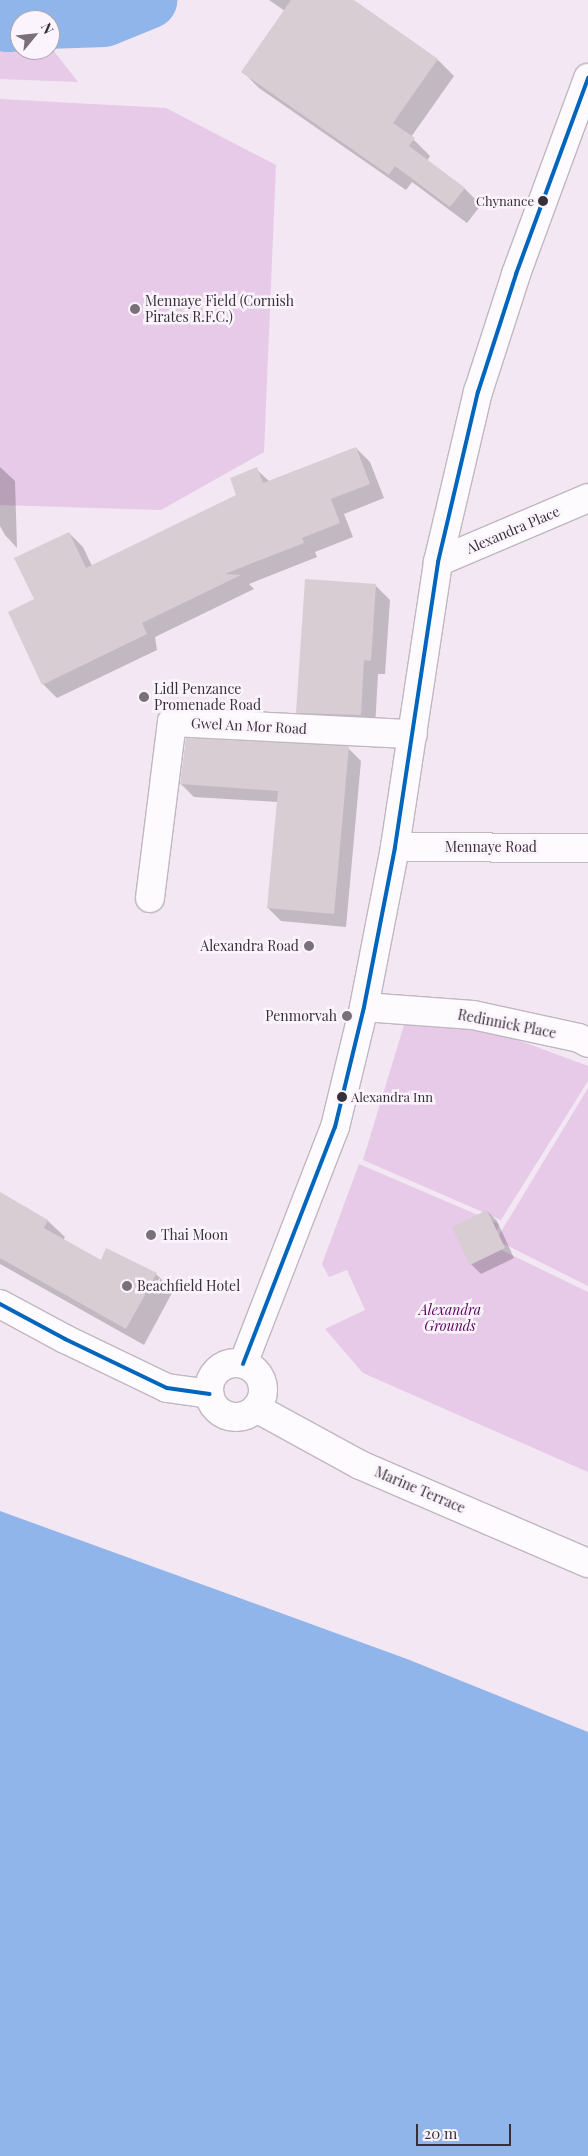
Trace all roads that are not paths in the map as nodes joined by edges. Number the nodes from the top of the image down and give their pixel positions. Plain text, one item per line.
1 (588, 78) edge
2 (588, 498) edge
3 (438, 562) junction
4 (413, 734) junction
5 (395, 847) junction
6 (588, 848) edge
7 (150, 898) dead end
8 (364, 1007) junction
9 (588, 1043) edge
10 (0, 1304) edge
11 (243, 1364) junction
12 (210, 1394) junction
13 (256, 1408) junction
14 (588, 1563) edge

1 - 3 street
2 - 3 street, Alexandra Place
3 - 4 street
4 - 5 street
4 - 7 street, Gwel An Mor Road
5 - 6 street, Mennaye Road
5 - 8 street
8 - 9 street, Redinnick Place
8 - 11 street
10 - 12 street
11 - 12 street
11 - 13 street
12 - 13 street
13 - 14 street, Marine Terrace

